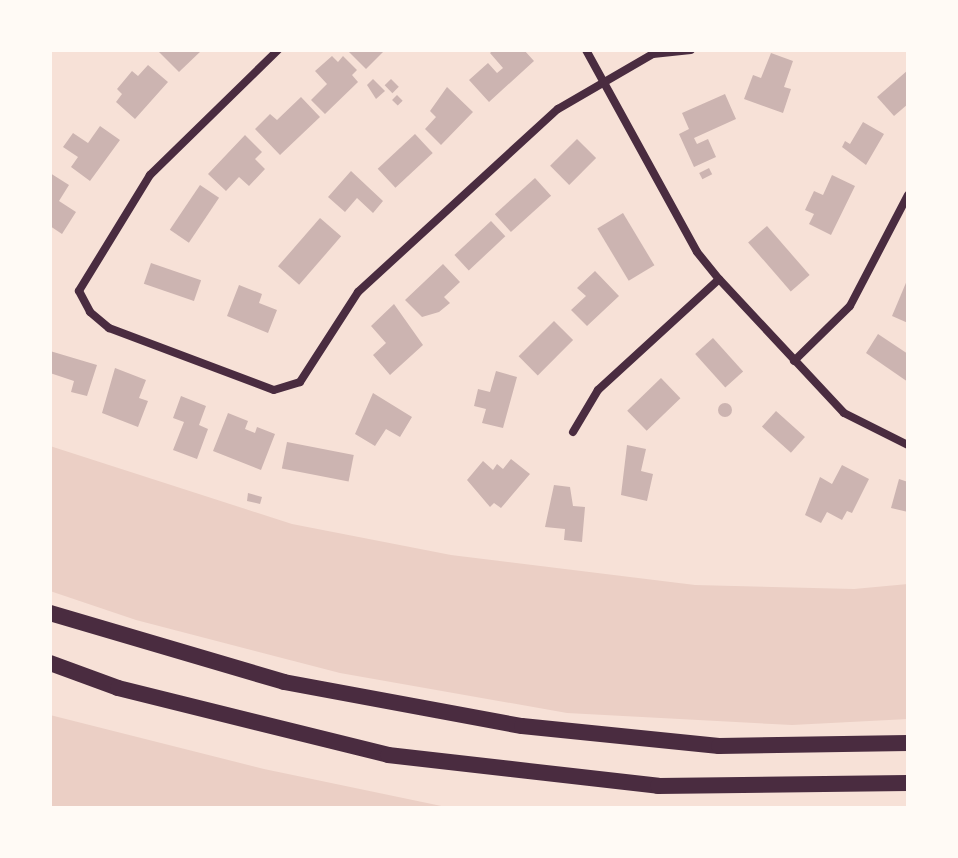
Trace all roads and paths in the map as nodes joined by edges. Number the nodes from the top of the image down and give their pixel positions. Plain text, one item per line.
1 (278, 50) edge
2 (586, 50) edge
3 (691, 50) edge
4 (606, 79) junction
5 (908, 195) edge
6 (719, 279) junction
7 (794, 361) junction
8 (573, 432) dead end
9 (908, 445) edge
10 (50, 613) edge
11 (50, 663) edge
12 (908, 743) edge
13 (908, 783) edge

1 - 4 street
2 - 4 street
3 - 4 street
4 - 6 street
5 - 7 street
6 - 7 street
6 - 8 street
7 - 9 street
10 - 12 highway
11 - 13 highway

